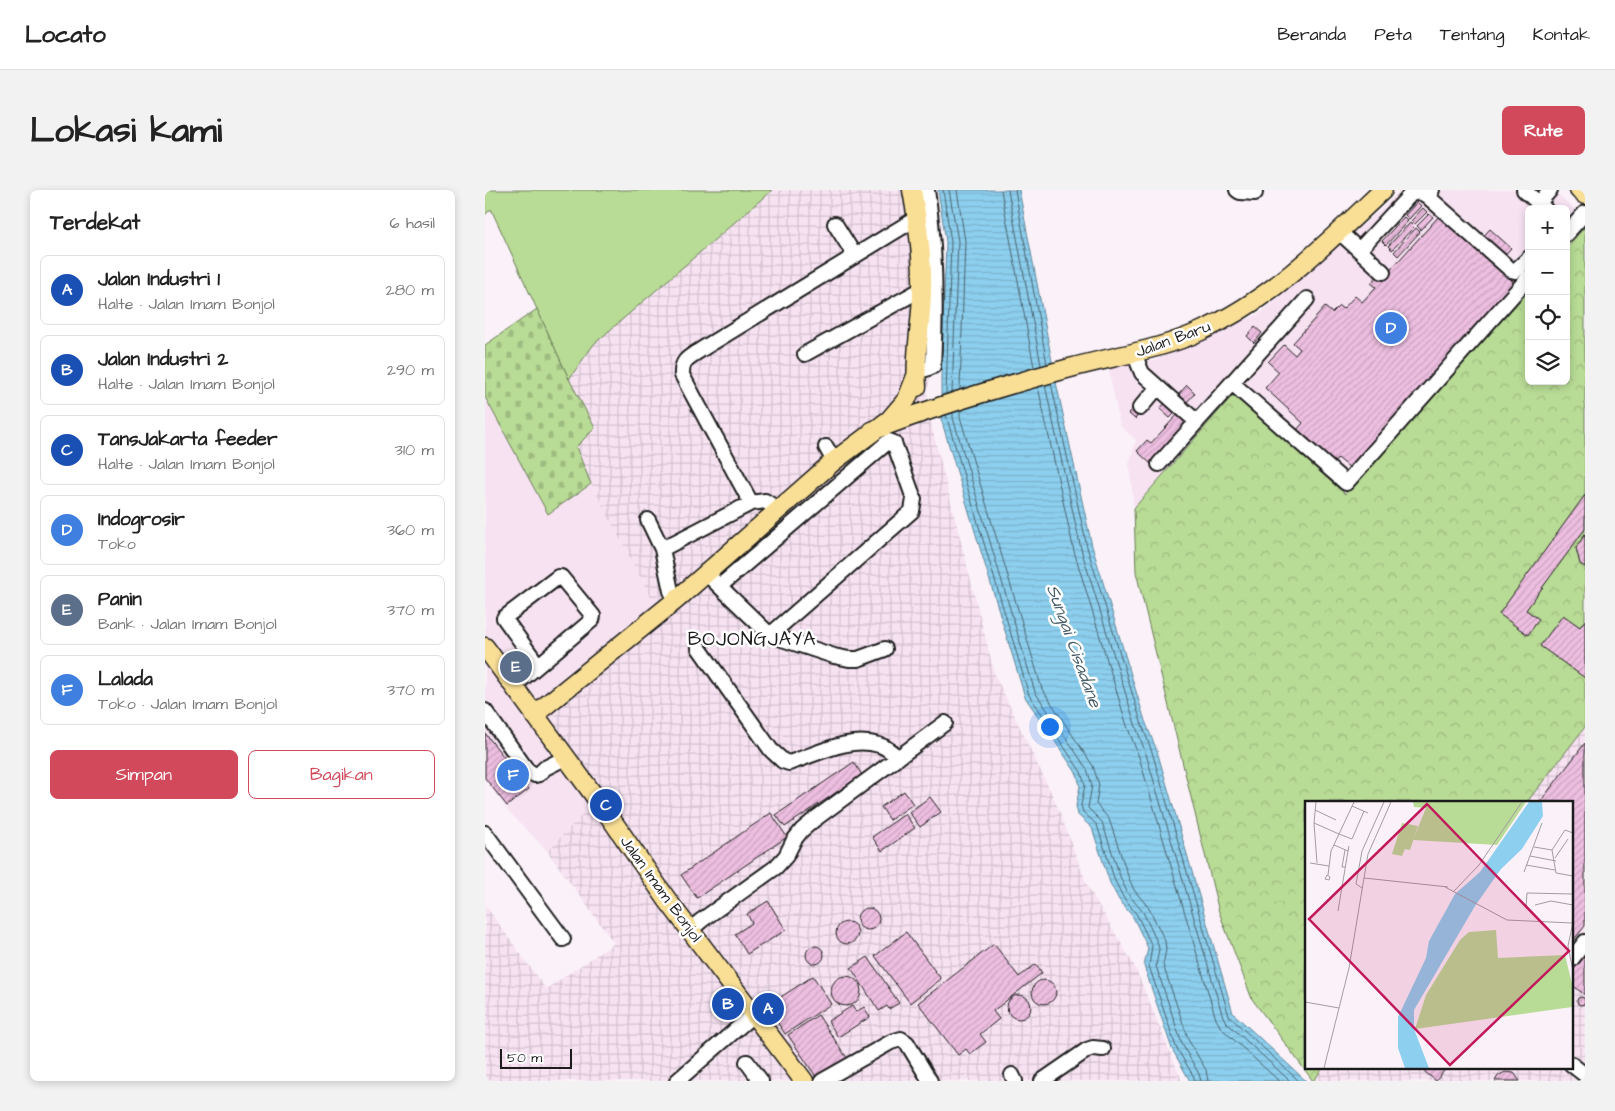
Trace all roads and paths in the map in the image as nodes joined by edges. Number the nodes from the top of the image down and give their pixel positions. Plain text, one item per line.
1 (912, 190) edge
2 (927, 190) edge
3 (1237, 190) edge
4 (1383, 190) edge
5 (1550, 190) edge
6 (1579, 190) edge
7 (1255, 193) dead end
8 (1429, 193) edge
9 (1585, 195) edge
10 (1535, 197) edge
11 (1585, 213) edge
12 (917, 218) junction
13 (835, 224) dead end
14 (1343, 228) junction
15 (1570, 230) edge
16 (1359, 250) junction
17 (855, 256) junction
18 (1525, 262) edge
19 (1383, 272) dead end
20 (1525, 281) edge
21 (922, 289) junction
22 (1307, 299) dead end
23 (1134, 353) junction
24 (805, 354) dead end
25 (916, 372) junction
26 (1232, 382) junction
27 (1158, 388) junction
28 (1140, 408) dead end
29 (927, 410) junction
30 (1197, 422) junction
31 (872, 431) junction
32 (1159, 464) dead end
33 (751, 503) junction
34 (779, 510) junction
35 (648, 520) dead end
36 (662, 549) junction
37 (713, 580) junction
38 (676, 600) junction
39 (770, 635) junction
40 (485, 647) edge
41 (699, 648) dead end
42 (885, 649) dead end
43 (538, 665) junction
44 (514, 686) junction
45 (485, 711) edge
46 (534, 715) junction
47 (945, 723) dead end
48 (565, 758) junction
49 (898, 758) junction
50 (485, 833) edge
51 (690, 930) junction
52 (563, 939) dead end
53 (1585, 942) edge
54 (1573, 957) edge
55 (754, 1014) junction
56 (1103, 1049) dead end
57 (747, 1062) dead end
58 (1573, 1066) edge
59 (1585, 1075) edge
60 (677, 1081) edge
61 (761, 1081) edge
62 (804, 1081) edge
63 (822, 1081) edge
64 (930, 1081) edge
65 (1042, 1081) edge

1 - 12 main road
2 - 25 street
3 - 7 street
4 - 14 main road, Jalan Baru
5 - 10 street
6 - 9 main road
8 - 16 street
8 - 18 street
11 - 15 street
12 - 17 street
12 - 21 main road
13 - 17 street
14 - 16 street
14 - 23 main road, Jalan Baru
16 - 19 street
17 - 33 street
20 - 26 street
21 - 24 street
21 - 25 main road
22 - 26 street
23 - 27 street
23 - 29 main road, Jalan Baru
25 - 29 main road
25 - 31 main road
26 - 30 street
27 - 28 street
27 - 30 street
29 - 31 main road, Jalan Baru
30 - 32 street
31 - 34 main road
33 - 34 street
33 - 36 street
34 - 37 main road
35 - 36 street
36 - 38 street
37 - 38 main road
37 - 39 street
37 - 39 street
38 - 46 main road
39 - 42 street
40 - 44 main road, Jalan Imam Bonjol
41 - 49 street
43 - 43 street
43 - 44 street
44 - 46 main road, Jalan Imam Bonjol
45 - 48 street
46 - 48 main road, Jalan Imam Bonjol
47 - 49 street
48 - 51 main road, Jalan Imam Bonjol
49 - 51 street
50 - 52 street
51 - 55 main road, Jalan Imam Bonjol
53 - 54 street
55 - 60 street
55 - 62 main road, Jalan Imam Bonjol
56 - 65 street
57 - 61 street
58 - 59 street
63 - 64 street

